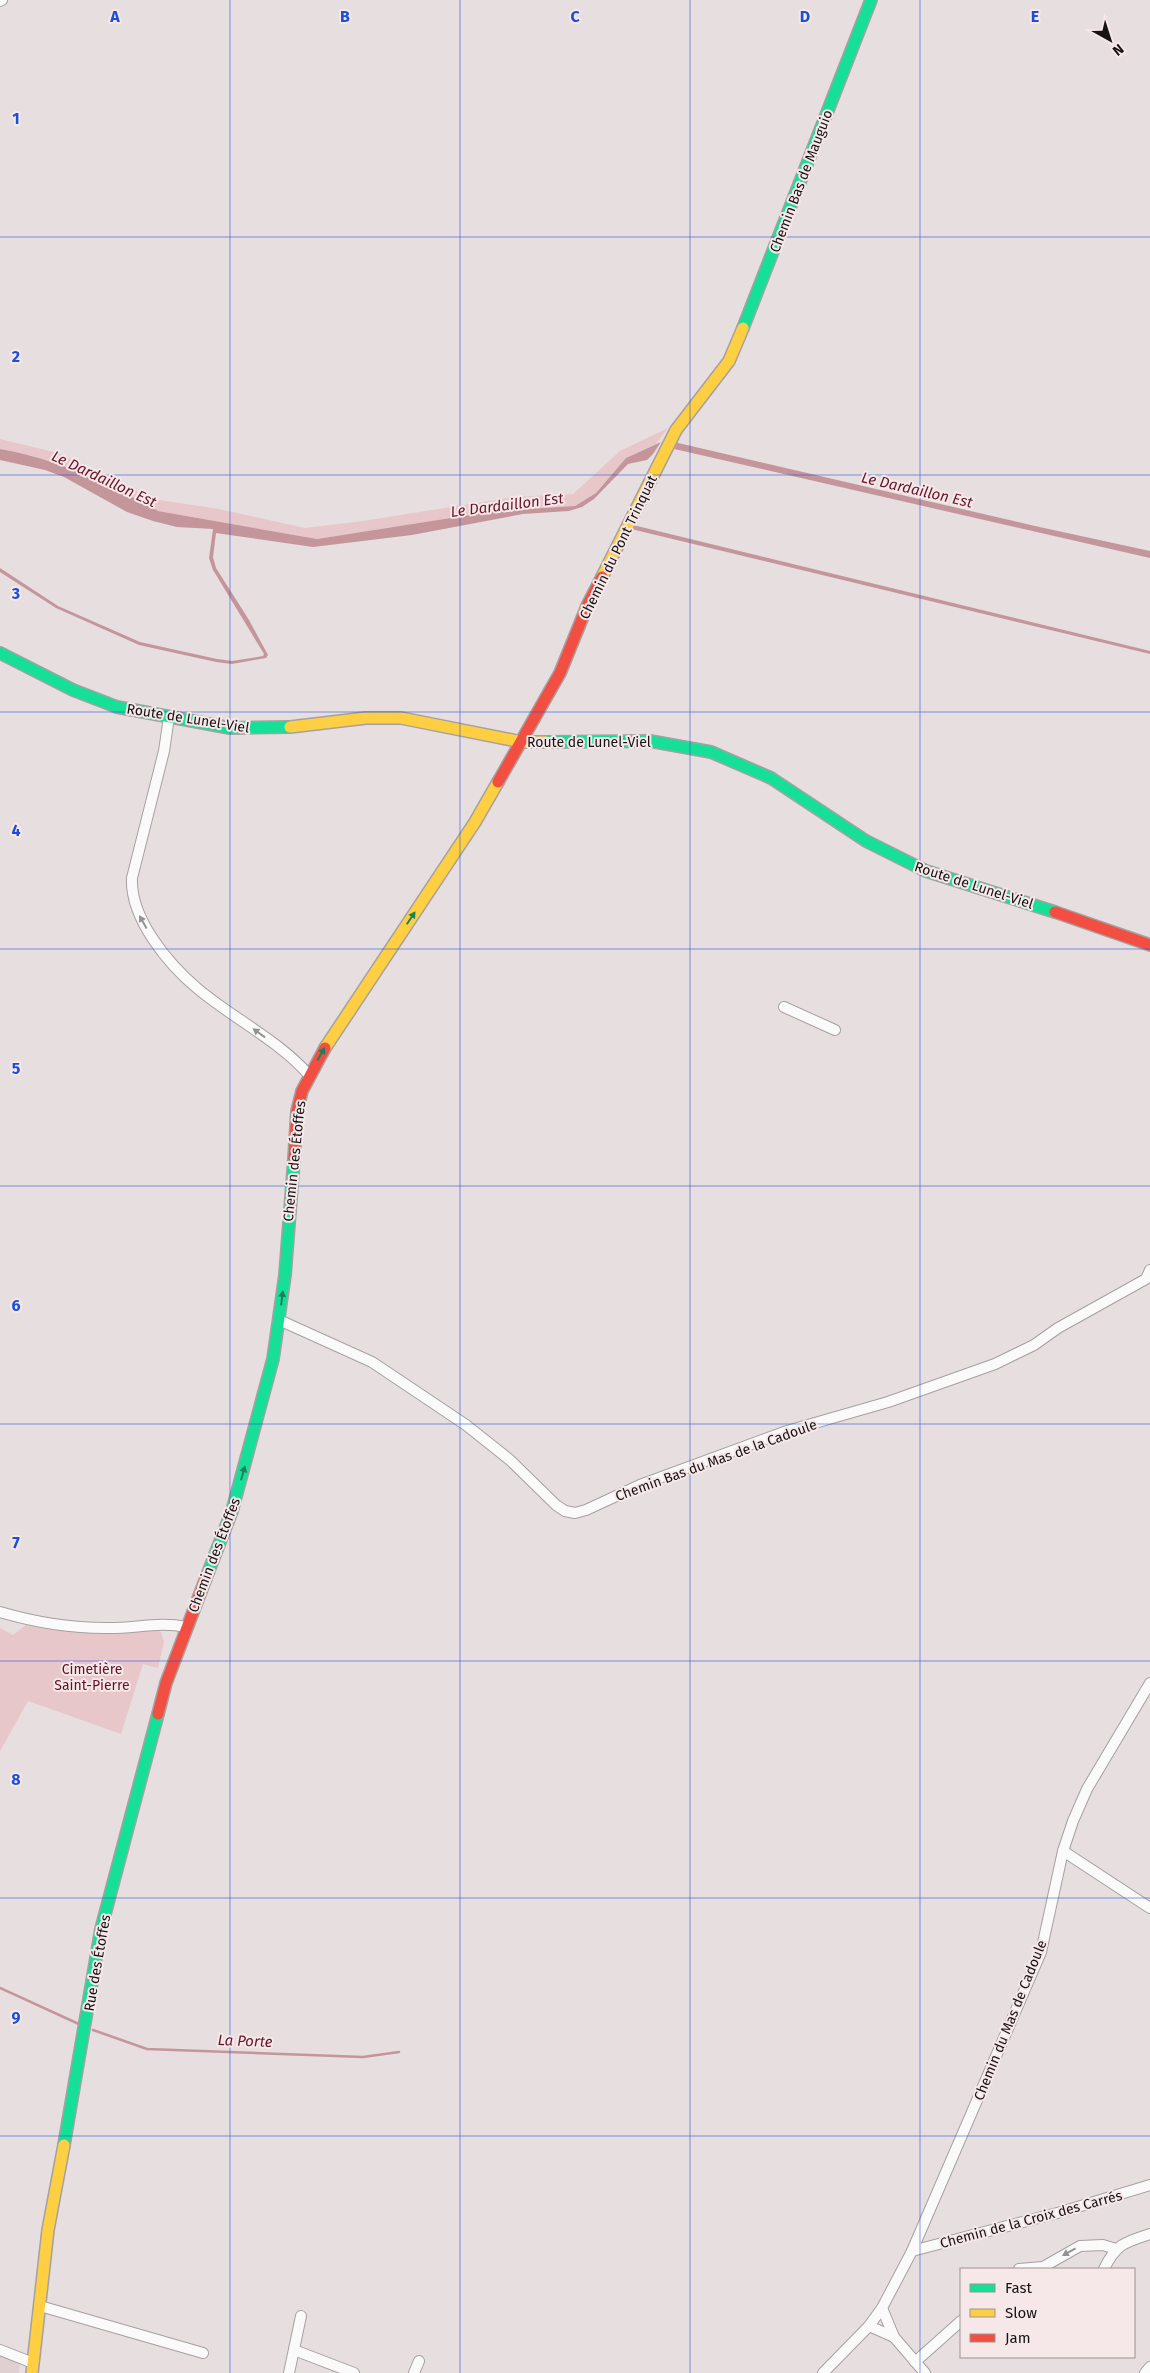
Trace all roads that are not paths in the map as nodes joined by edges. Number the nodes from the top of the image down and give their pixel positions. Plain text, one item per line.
1 (871, 0) edge
2 (728, 361) joint
3 (0, 653) edge
4 (169, 717) junction
5 (522, 742) junction
6 (1150, 946) edge
7 (784, 1007) dead end
8 (835, 1030) dead end
9 (309, 1076) junction
10 (1150, 1270) edge
11 (279, 1320) junction
12 (0, 1612) edge
13 (186, 1628) junction
14 (1150, 1683) edge
15 (1063, 1851) junction
16 (1150, 1908) edge
17 (1150, 2185) edge
18 (1150, 2234) edge
19 (1116, 2249) junction
20 (912, 2251) junction
21 (1031, 2268) edge
22 (1105, 2268) edge
23 (40, 2306) junction
24 (882, 2308) junction
25 (301, 2316) dead end
26 (960, 2322) edge
27 (869, 2326) junction
28 (894, 2337) junction
29 (0, 2350) edge
30 (294, 2350) junction
31 (203, 2353) dead end
32 (420, 2362) dead end
33 (915, 2362) junction
34 (1150, 2367) edge
35 (32, 2368) edge
36 (289, 2373) edge
37 (354, 2373) edge
38 (414, 2373) edge
39 (823, 2373) edge
40 (925, 2373) edge
41 (1145, 2373) edge

1 - 2 street, Chemin Bas de Mauguio
2 - 5 street, Chemin du Pont Trinquat
3 - 4 street, Route de Lunel-Viel
4 - 5 street, Route de Lunel-Viel
9 -> 4 street
5 - 6 street, Route de Lunel-Viel
9 -> 5 street, Chemin des Étoffes
7 - 8 street
11 -> 9 street, Chemin des Étoffes
10 - 11 street, Chemin Bas du Mas de la Cadoule
13 -> 11 street, Chemin des Étoffes
12 - 13 street
13 - 23 street, Rue des Étoffes
14 - 15 street, Chemin du Mas de Cadoule
15 - 16 street
15 - 20 street, Chemin du Mas de Cadoule
17 - 20 street, Chemin de la Croix des Carrés
18 - 19 street
19 -> 21 street
19 - 22 street
20 - 24 street, Chemin du Mas de Cadoule
23 - 31 street
23 - 35 street, Rue des Étoffes
24 - 27 street, Chemin du Mas de Cadoule
24 - 28 street
25 - 30 street
26 - 33 street
27 - 28 street
27 - 39 street, Chemin du Mas de Cadoule
28 - 33 street
29 - 35 street
30 - 36 street
30 - 37 street
32 - 38 street
33 - 40 street
34 - 41 street

